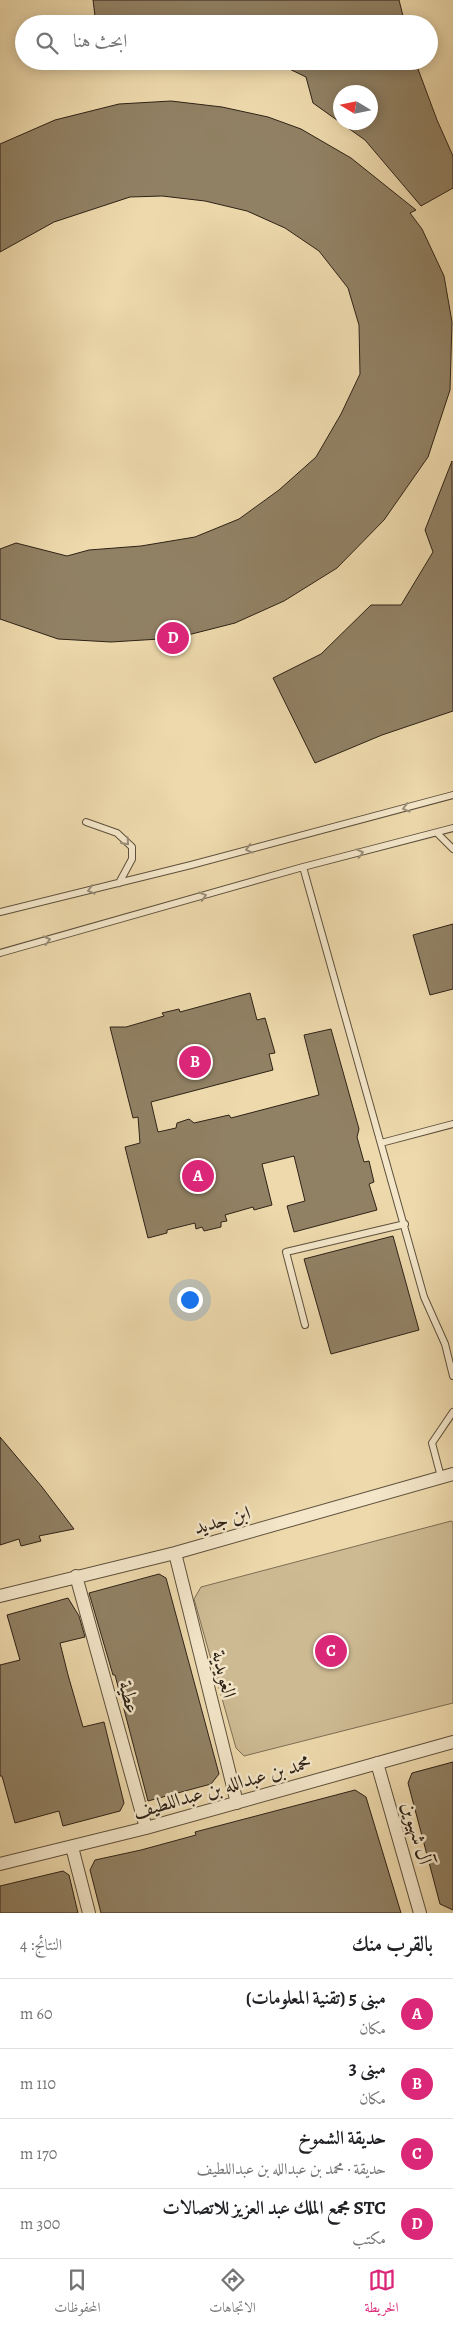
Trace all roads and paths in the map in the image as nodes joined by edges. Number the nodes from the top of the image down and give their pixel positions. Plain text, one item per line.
1 (453, 795) edge
2 (86, 822) dead end
3 (453, 828) edge
4 (437, 833) junction
5 (453, 849) edge
6 (303, 867) junction
7 (119, 883) junction
8 (0, 912) edge
9 (0, 952) edge
10 (453, 1124) edge
11 (381, 1143) junction
12 (405, 1224) junction
13 (305, 1325) dead end
14 (453, 1376) edge
15 (453, 1412) edge
16 (447, 1476) edge
17 (175, 1553) junction
18 (76, 1576) junction
19 (0, 1596) edge
20 (453, 1742) edge
21 (377, 1763) junction
22 (237, 1803) junction
23 (146, 1828) junction
24 (72, 1848) junction
25 (0, 1864) edge
26 (89, 1913) edge
27 (420, 1913) edge

1 -> 7 lane
2 -> 7 lane
3 - 4 lane
4 - 5 lane
6 -> 4 lane
9 -> 6 lane
6 - 11 lane
7 -> 8 lane
10 - 11 lane
11 - 12 lane
12 - 13 lane
12 - 14 lane
15 - 16 lane
16 - 17 street, ابن جديد
17 - 18 street, ابن جديد
17 - 22 street, الغويدية
18 - 19 street, ابن جديد
18 - 23 street, عطية
20 - 21 street, محمد بن عبدالله بن عبداللطيف
21 - 22 street, محمد بن عبدالله بن عبداللطيف
21 - 27 street, آل شهيوين
22 - 23 street, محمد بن عبدالله بن عبداللطيف
23 - 24 street, محمد بن عبدالله بن عبداللطيف
24 - 25 street, محمد بن عبدالله بن عبداللطيف
24 - 26 street

